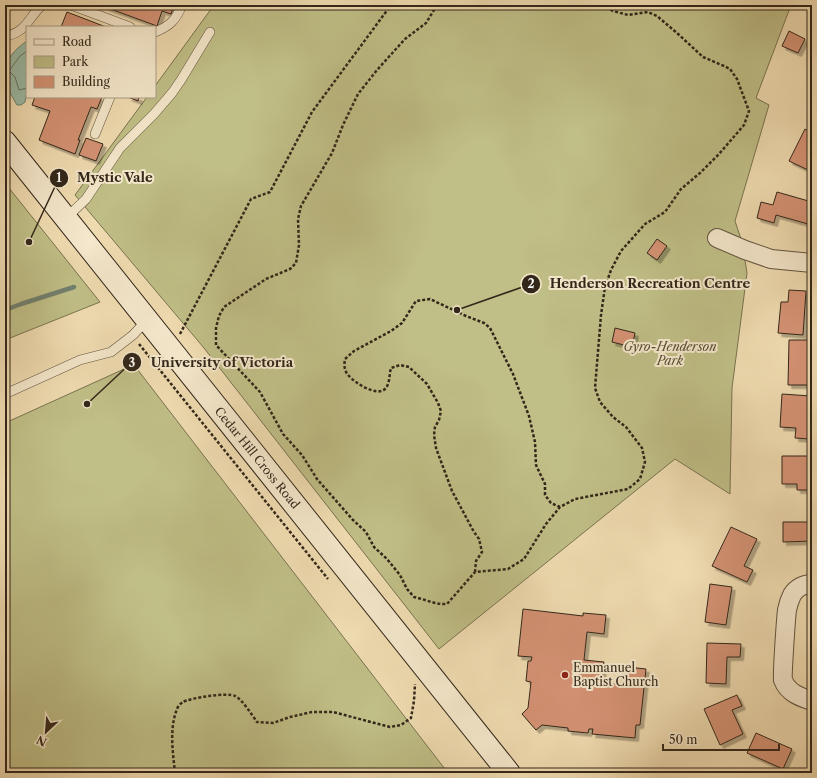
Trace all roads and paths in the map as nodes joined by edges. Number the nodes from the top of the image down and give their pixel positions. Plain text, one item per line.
1 (42, 5) edge
2 (71, 5) edge
3 (182, 5) edge
4 (391, 5) edge
5 (437, 5) edge
6 (601, 5) edge
7 (127, 26) edge
8 (156, 32) edge
9 (210, 32) dead end
10 (5, 36) edge
11 (110, 98) edge
12 (96, 134) dead end
13 (5, 142) edge
14 (66, 218) junction
15 (716, 238) dead end
16 (812, 263) edge
17 (140, 328) junction
18 (180, 334) dead end
19 (5, 394) edge
20 (560, 507) junction
21 (475, 572) junction
22 (330, 581) dead end
23 (812, 584) edge
24 (415, 682) dead end
25 (812, 701) edge
26 (176, 773) edge
27 (509, 773) edge

1 - 10 lane
2 - 7 lane
3 - 8 lane
4 - 18 path
5 - 21 path
6 - 20 path
9 - 14 lane
11 - 12 lane
13 - 14 main road, Cedar Hill Cross Road
14 - 17 main road, Cedar Hill Cross Road
15 - 16 street
17 - 19 lane
17 - 22 path
17 - 27 main road, Cedar Hill Cross Road
20 - 21 path
20 - 21 path
23 - 25 street
24 - 26 path

